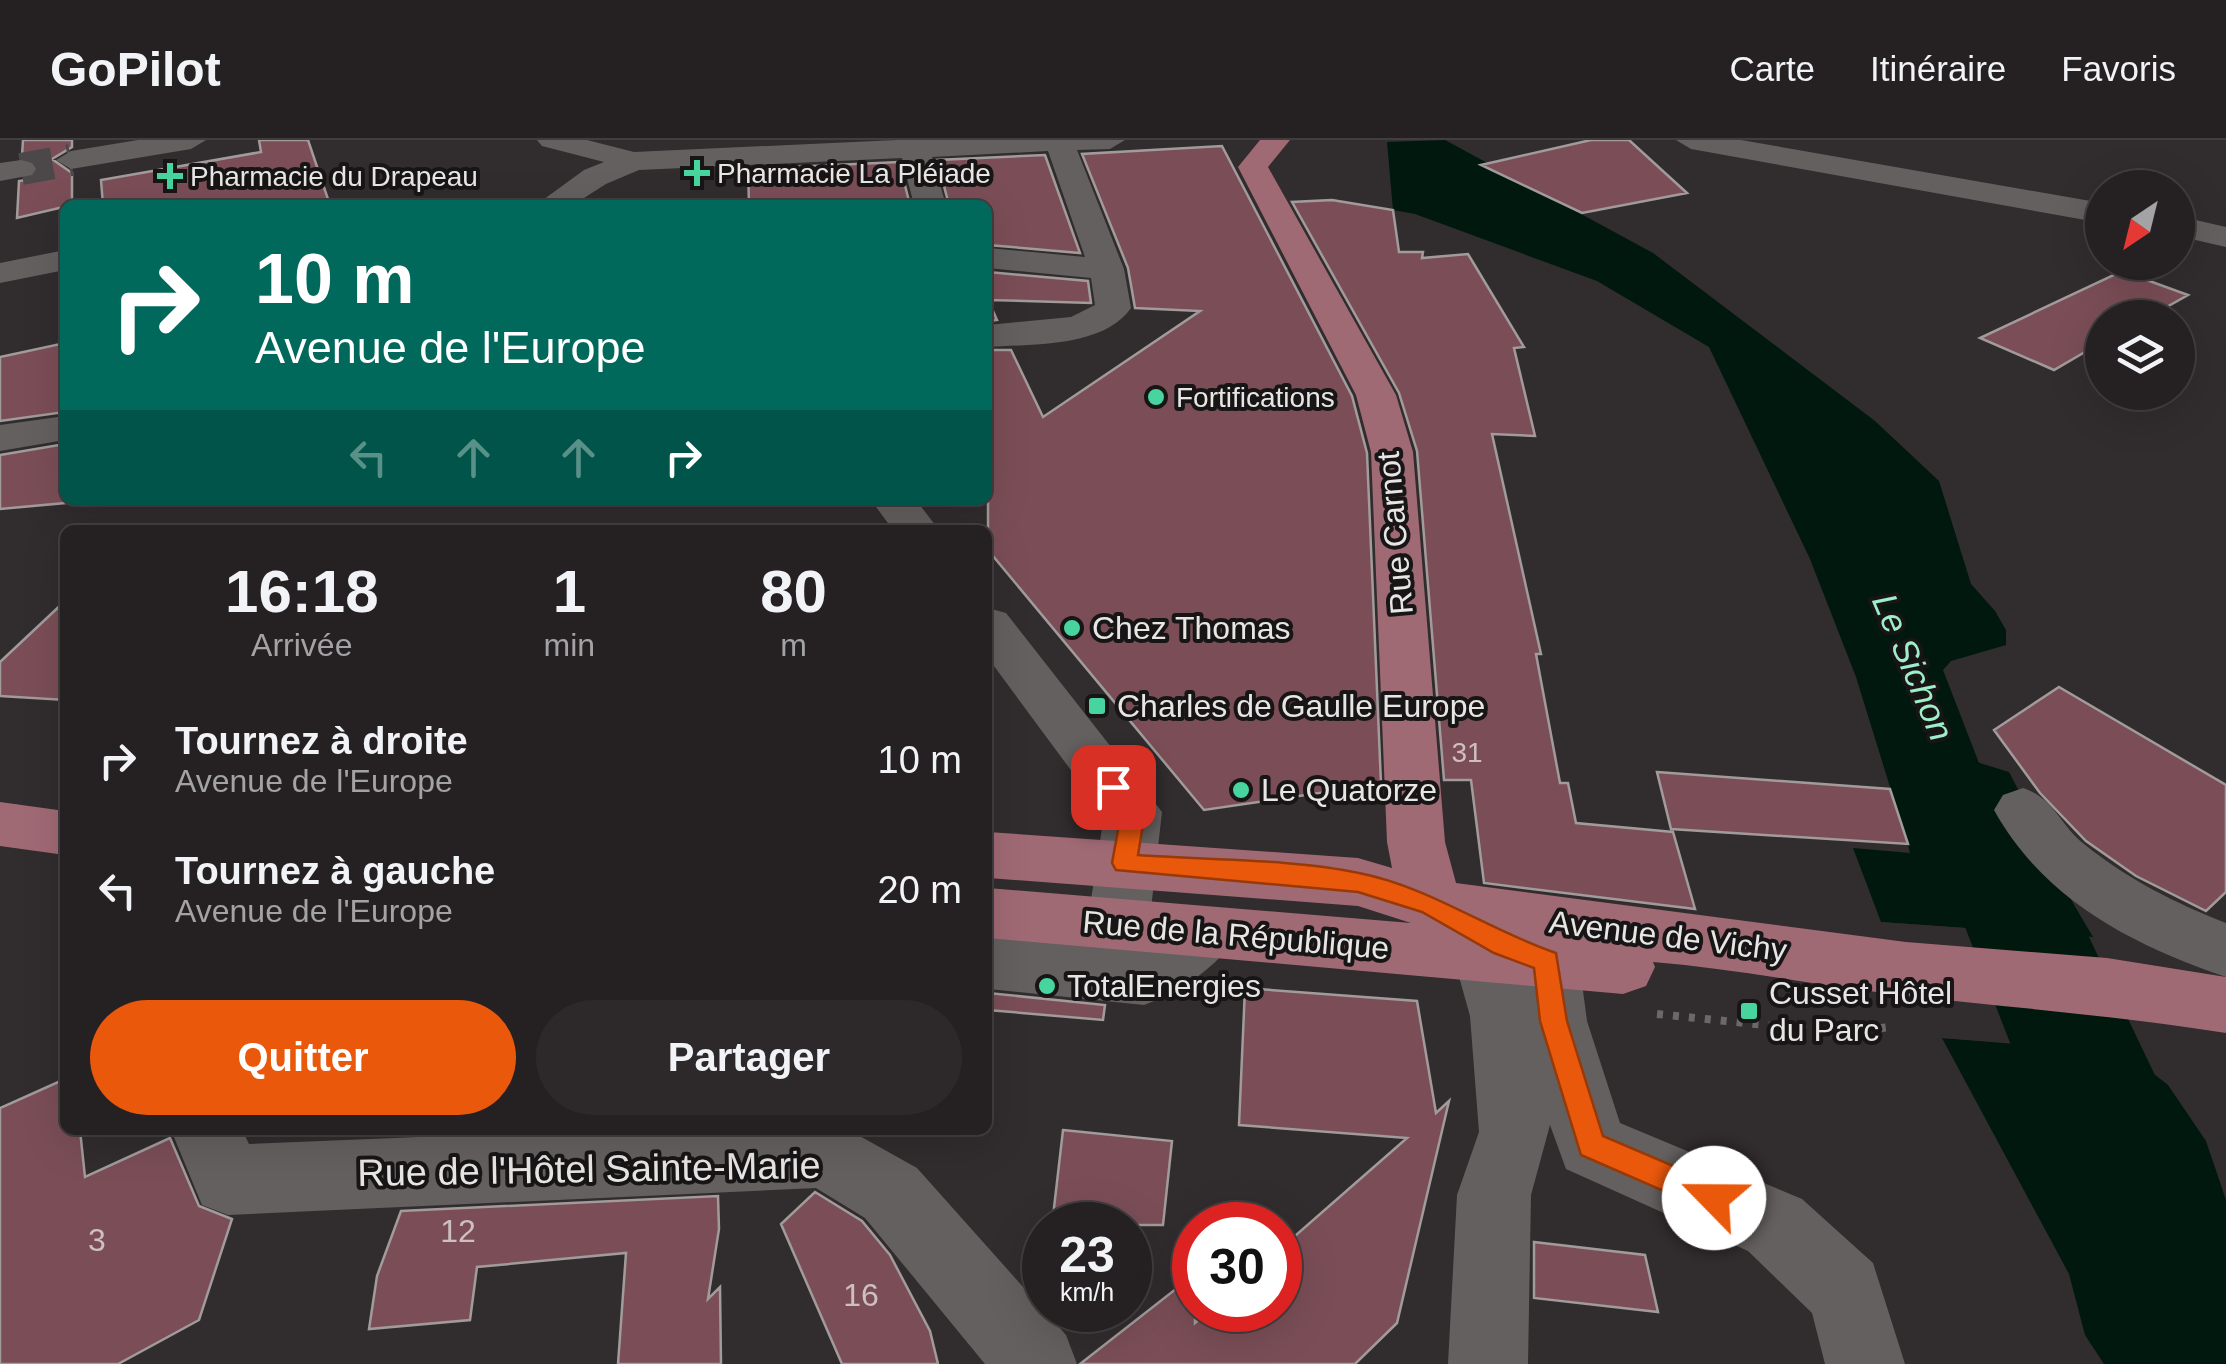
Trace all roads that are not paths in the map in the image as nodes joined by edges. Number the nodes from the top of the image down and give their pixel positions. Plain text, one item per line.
1 (191, 140) edge
2 (552, 140) edge
3 (580, 140) edge
4 (1110, 140) edge
5 (1275, 140) edge
6 (1691, 140) edge
7 (1060, 143) junction
8 (913, 145) edge
9 (626, 150) edge
10 (72, 160) tunnel mouth
11 (658, 193) dead end
12 (560, 200) edge
13 (929, 200) edge
14 (2085, 210) edge
15 (2195, 230) edge
16 (2226, 237) edge
17 (992, 258) edge
18 (60, 261) edge
19 (1107, 269) junction
20 (0, 273) edge
21 (992, 336) edge
22 (60, 429) edge
23 (0, 438) edge
24 (897, 505) edge
25 (912, 525) edge
26 (992, 629) edge
27 (2023, 810) dead end
28 (0, 824) edge
29 (60, 834) edge
30 (60, 835) edge
31 (0, 838) edge
32 (992, 855) edge
33 (1124, 863) junction
34 (1430, 904) junction
35 (992, 913) edge
36 (1118, 926) junction
37 (1206, 933) junction
38 (1646, 936) junction
39 (992, 962) edge
40 (1522, 971) junction
41 (2223, 997) edge
42 (1901, 998) junction
43 (1516, 1132) junction
44 (1591, 1145) junction
45 (217, 1155) edge
46 (1037, 1364) edge
47 (1488, 1364) edge
48 (1865, 1364) edge

1 - 10 street
2 - 3 street
2 - 9 street
4 - 7 street
5 - 34 main road, Rue Carnot
6 - 14 street
7 - 8 street
7 - 19 street
8 - 9 street
8 - 13 street
9 - 11 street
9 - 12 street
15 - 16 street
17 - 19 street
18 - 20 street
19 - 21 street
22 - 23 street
24 - 25 street
26 - 33 street
27 - 41 street
28 - 29 main road
30 - 31 main road
32 - 33 main road, Rue de la République
33 - 34 main road, Rue de la République
33 - 36 street
34 - 38 main road, Avenue de Vichy
34 - 40 main road
35 - 36 main road, Rue de la République
36 - 37 main road, Rue de la République
37 - 39 street
37 - 40 main road, Rue de la République
38 - 40 street
38 - 42 main road, Avenue de Vichy
40 - 42 main road, Avenue de Vichy
40 - 43 street
40 - 44 street
41 - 42 main road, Avenue de Vichy
43 - 44 street
43 - 47 street
44 - 48 street
45 - 46 street, Rue de l'Hôtel Sainte-Marie

